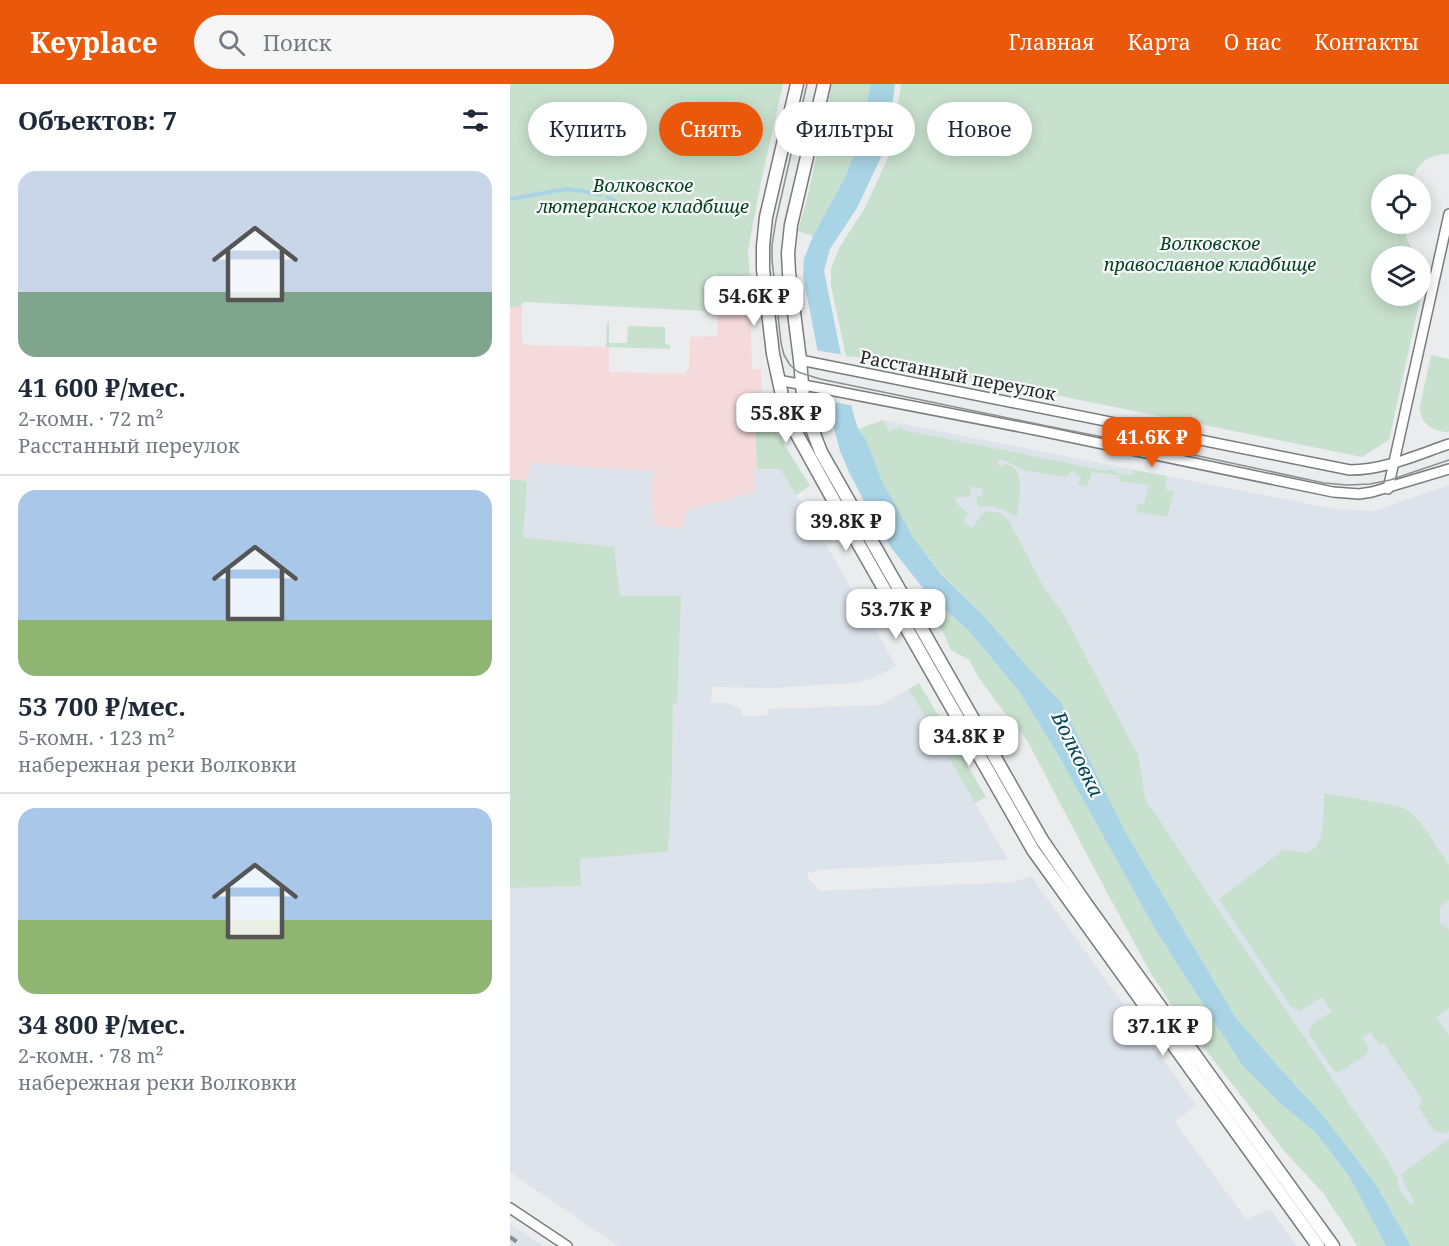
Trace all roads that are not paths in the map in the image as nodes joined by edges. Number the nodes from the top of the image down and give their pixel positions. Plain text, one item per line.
1 (797, 84) edge
2 (824, 84) edge
3 (1449, 214) edge
4 (800, 360) junction
5 (778, 380) junction
6 (802, 385) junction
7 (1449, 444) edge
8 (1395, 462) junction
9 (1449, 469) edge
10 (1388, 489) junction
11 (510, 1208) edge
12 (567, 1246) edge
13 (1318, 1246) edge
14 (1333, 1246) edge

1 - 5 street
2 - 4 street
3 - 8 street
4 - 6 street
4 - 8 street, Расстанный переулок
5 - 6 street
5 - 13 street
6 - 10 street
6 - 14 street
7 - 8 street, Расстанный переулок
8 - 10 street
9 - 10 street
11 - 12 street

